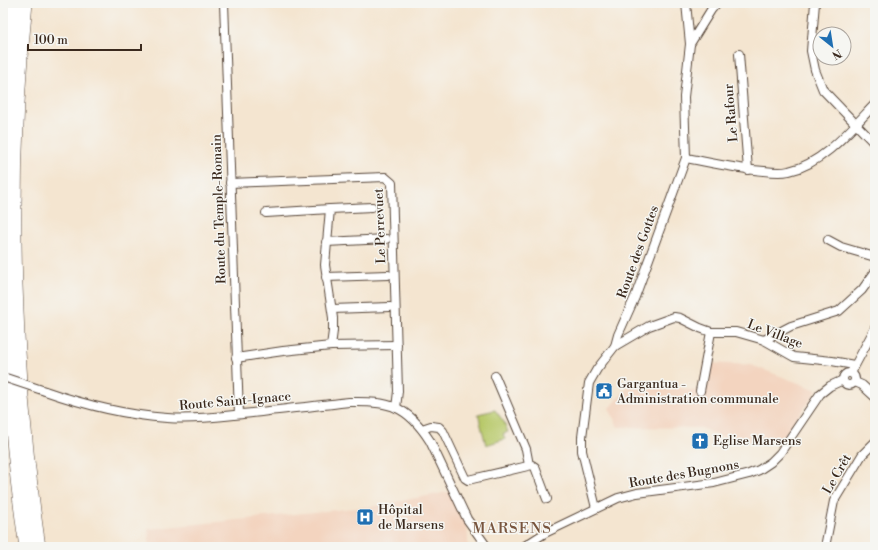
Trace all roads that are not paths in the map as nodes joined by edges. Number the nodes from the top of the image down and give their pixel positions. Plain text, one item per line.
1 (14, 3) edge
2 (25, 3) edge
3 (224, 3) edge
4 (686, 3) edge
5 (717, 3) edge
6 (815, 3) edge
7 (690, 44) junction
8 (739, 54) dead end
9 (875, 104) edge
10 (856, 124) junction
11 (875, 144) edge
12 (686, 158) junction
13 (748, 170) junction
14 (230, 183) junction
15 (372, 207) dead end
16 (330, 209) junction
17 (266, 212) dead end
18 (386, 239) dead end
19 (828, 240) dead end
20 (326, 242) junction
21 (875, 257) edge
22 (875, 272) edge
23 (388, 274) dead end
24 (326, 277) junction
25 (390, 307) dead end
26 (332, 309) junction
27 (875, 328) edge
28 (710, 332) junction
29 (764, 340) junction
30 (331, 346) junction
31 (397, 346) junction
32 (615, 346) junction
33 (236, 358) junction
34 (853, 369) junction
35 (495, 376) dead end
36 (3, 377) edge
37 (843, 380) junction
38 (855, 382) junction
39 (700, 392) dead end
40 (875, 397) edge
41 (396, 408) junction
42 (239, 414) junction
43 (422, 429) junction
44 (875, 442) edge
45 (529, 464) junction
46 (547, 499) dead end
47 (596, 508) junction
48 (27, 547) edge
49 (38, 547) edge
50 (487, 547) edge
51 (523, 547) edge
52 (825, 547) edge

1 - 48 highway
2 - 49 highway
3 - 14 street, Route du Temple-Romain
4 - 7 street
5 - 7 street, Route des Gottes
6 - 10 street
7 - 12 street, Route des Gottes
8 - 13 street, Le Rafour
9 - 10 street
10 - 11 street
10 - 13 street
12 - 13 street
12 - 32 street, Route des Gottes
14 - 31 street, Le Perrevuet
14 - 33 street, Route du Temple-Romain
15 - 16 street
16 - 17 street
16 - 20 street
18 - 20 street
19 - 21 street
20 - 24 street
22 - 29 street
23 - 24 street
24 - 26 street
25 - 26 street
26 - 30 street
27 - 34 street
28 - 29 street, Le Village
28 - 32 street, Le Village
28 - 39 street
29 - 34 street, Le Village
30 - 31 street
30 - 33 street
31 - 41 street, Le Perrevuet
32 - 47 street, Route des Gottes
33 - 42 street, Route du Temple-Romain
34 - 37 street, Route des Bugnons
34 - 38 street
35 - 45 street
36 - 42 street, Route Saint-Ignace, bridge
37 - 38 street
37 - 47 street, Route des Bugnons
38 - 40 street
41 - 42 street, Route Saint-Ignace
41 - 43 street, Route Saint-Ignace
43 - 45 street
43 - 50 street, Route Saint-Ignace
44 - 52 street, Le Crêt
45 - 46 street
47 - 51 street, Route des Bugnons

